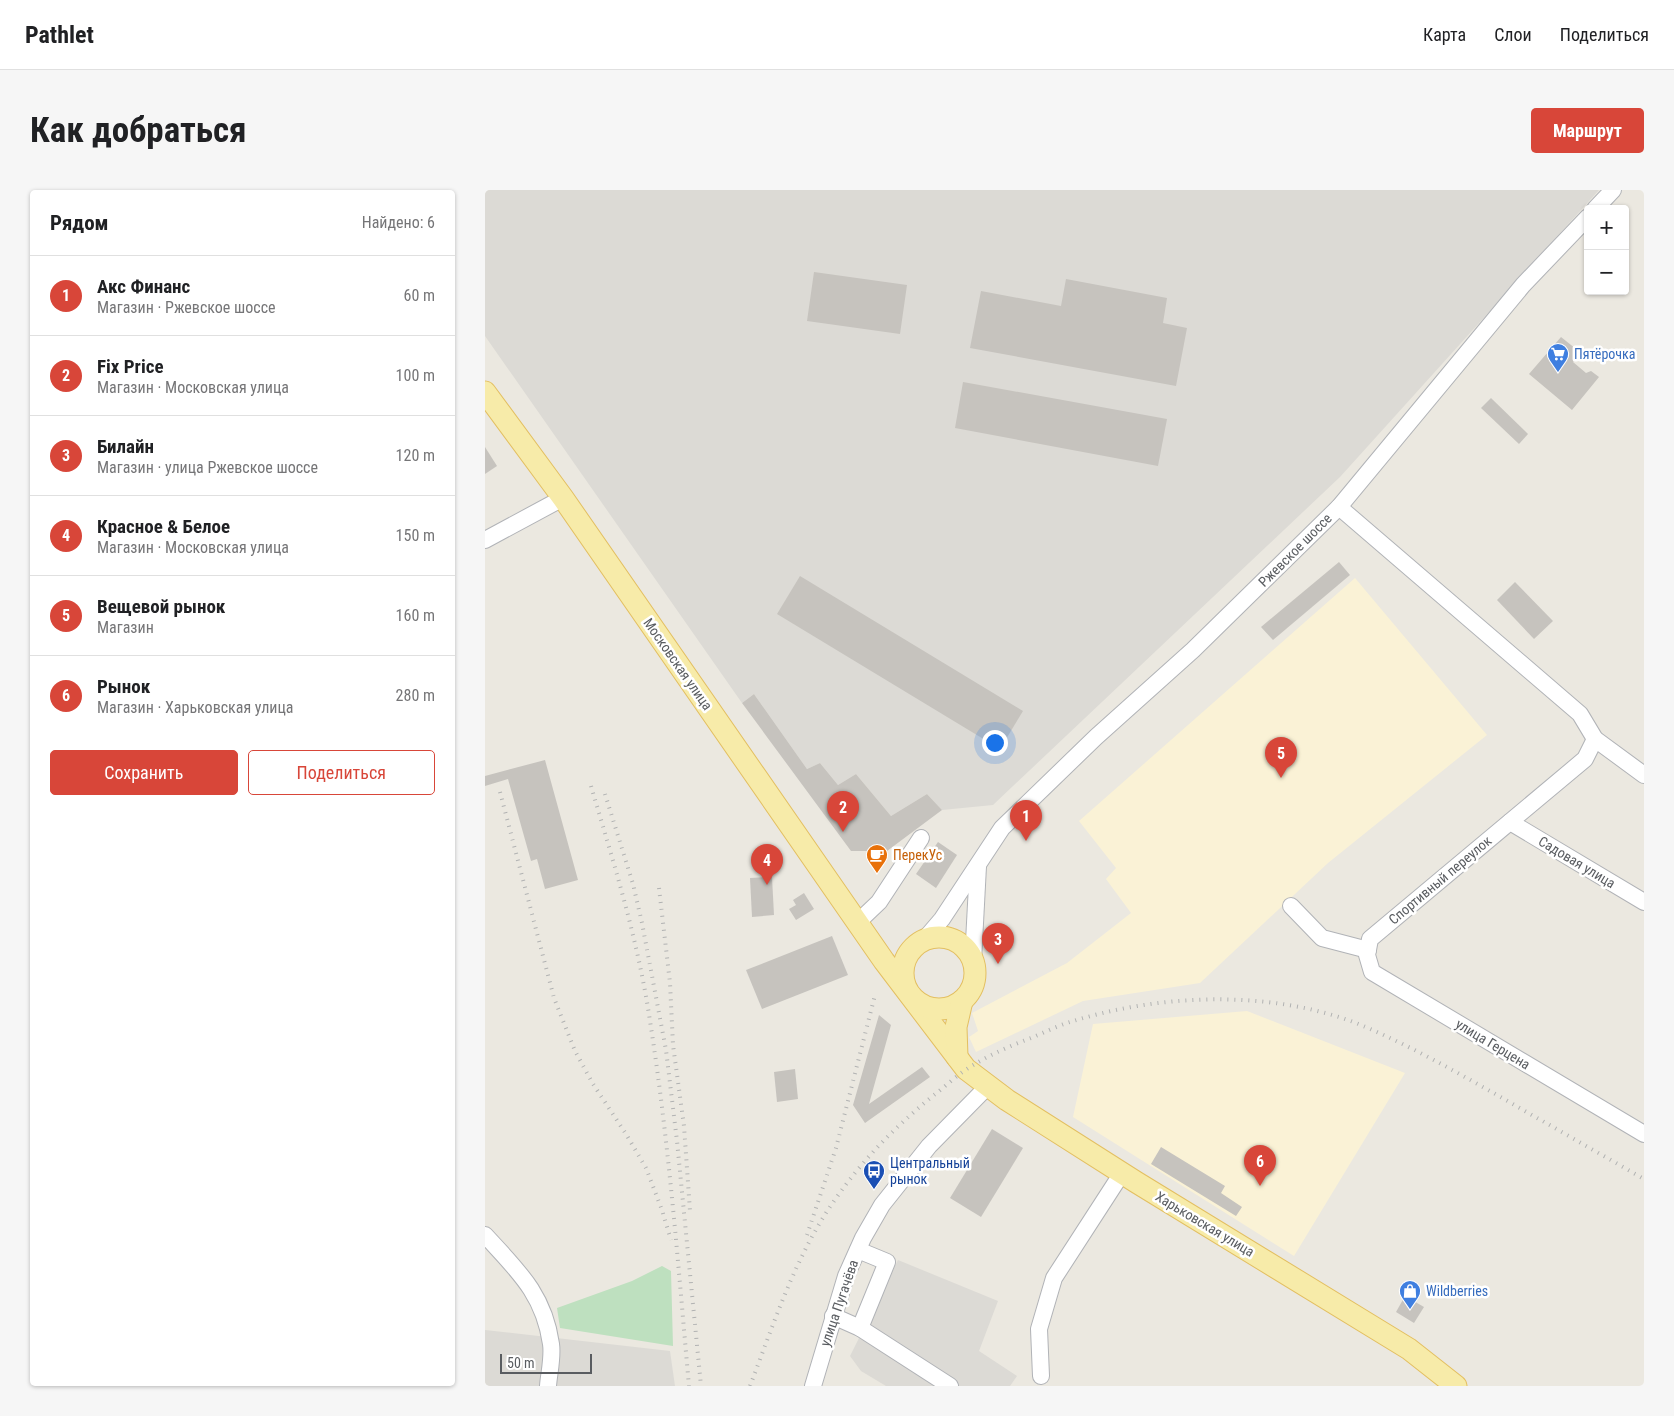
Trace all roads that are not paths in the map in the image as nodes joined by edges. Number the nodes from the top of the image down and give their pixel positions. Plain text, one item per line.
1 (1613, 190) edge
2 (1599, 205) edge
3 (1584, 220) edge
4 (485, 392) edge
5 (563, 498) junction
6 (1339, 507) junction
7 (485, 540) edge
8 (1595, 739) junction
9 (1644, 775) edge
10 (1510, 822) junction
11 (921, 838) dead end
12 (979, 861) junction
13 (1644, 902) edge
14 (1291, 906) dead end
15 (863, 930) junction
16 (923, 940) junction
17 (1369, 945) junction
18 (973, 961) junction
19 (910, 995) junction
20 (962, 1001) junction
21 (957, 1057) junction
22 (988, 1086) junction
23 (1644, 1134) edge
24 (1122, 1173) junction
25 (485, 1235) edge
26 (858, 1250) junction
27 (833, 1316) junction
28 (860, 1328) junction
29 (1041, 1376) dead end
30 (548, 1386) edge
31 (813, 1386) edge
32 (950, 1386) edge
33 (1456, 1386) edge

1 - 2 street
3 - 6 street, Ржевское шоссе
4 - 5 main road, Московская улица
5 - 7 street
5 - 15 main road, Московская улица
6 - 8 street
6 - 12 street, Ржевское шоссе
8 - 9 street
8 - 10 street, Спортивный переулок
10 - 13 street, Садовая улица
10 - 17 street, Спортивный переулок
11 - 15 street
12 - 16 street, Ржевское шоссе
12 - 18 street
14 - 17 street
15 - 16 main road
15 - 19 main road, Московская улица
16 - 18 main road
16 - 19 main road
17 - 23 street, улица Герцена
18 - 20 main road
19 - 20 main road
19 - 21 main road, Харьковская улица
20 - 21 main road
21 - 22 main road, Харьковская улица
22 - 24 main road, Харьковская улица
22 - 26 street, улица Пугачёва
24 - 29 street
24 - 33 main road, Харьковская улица
25 - 30 street
26 - 27 street, улица Пугачёва
26 - 28 street
27 - 28 street
27 - 31 street, улица Пугачёва
28 - 32 street

